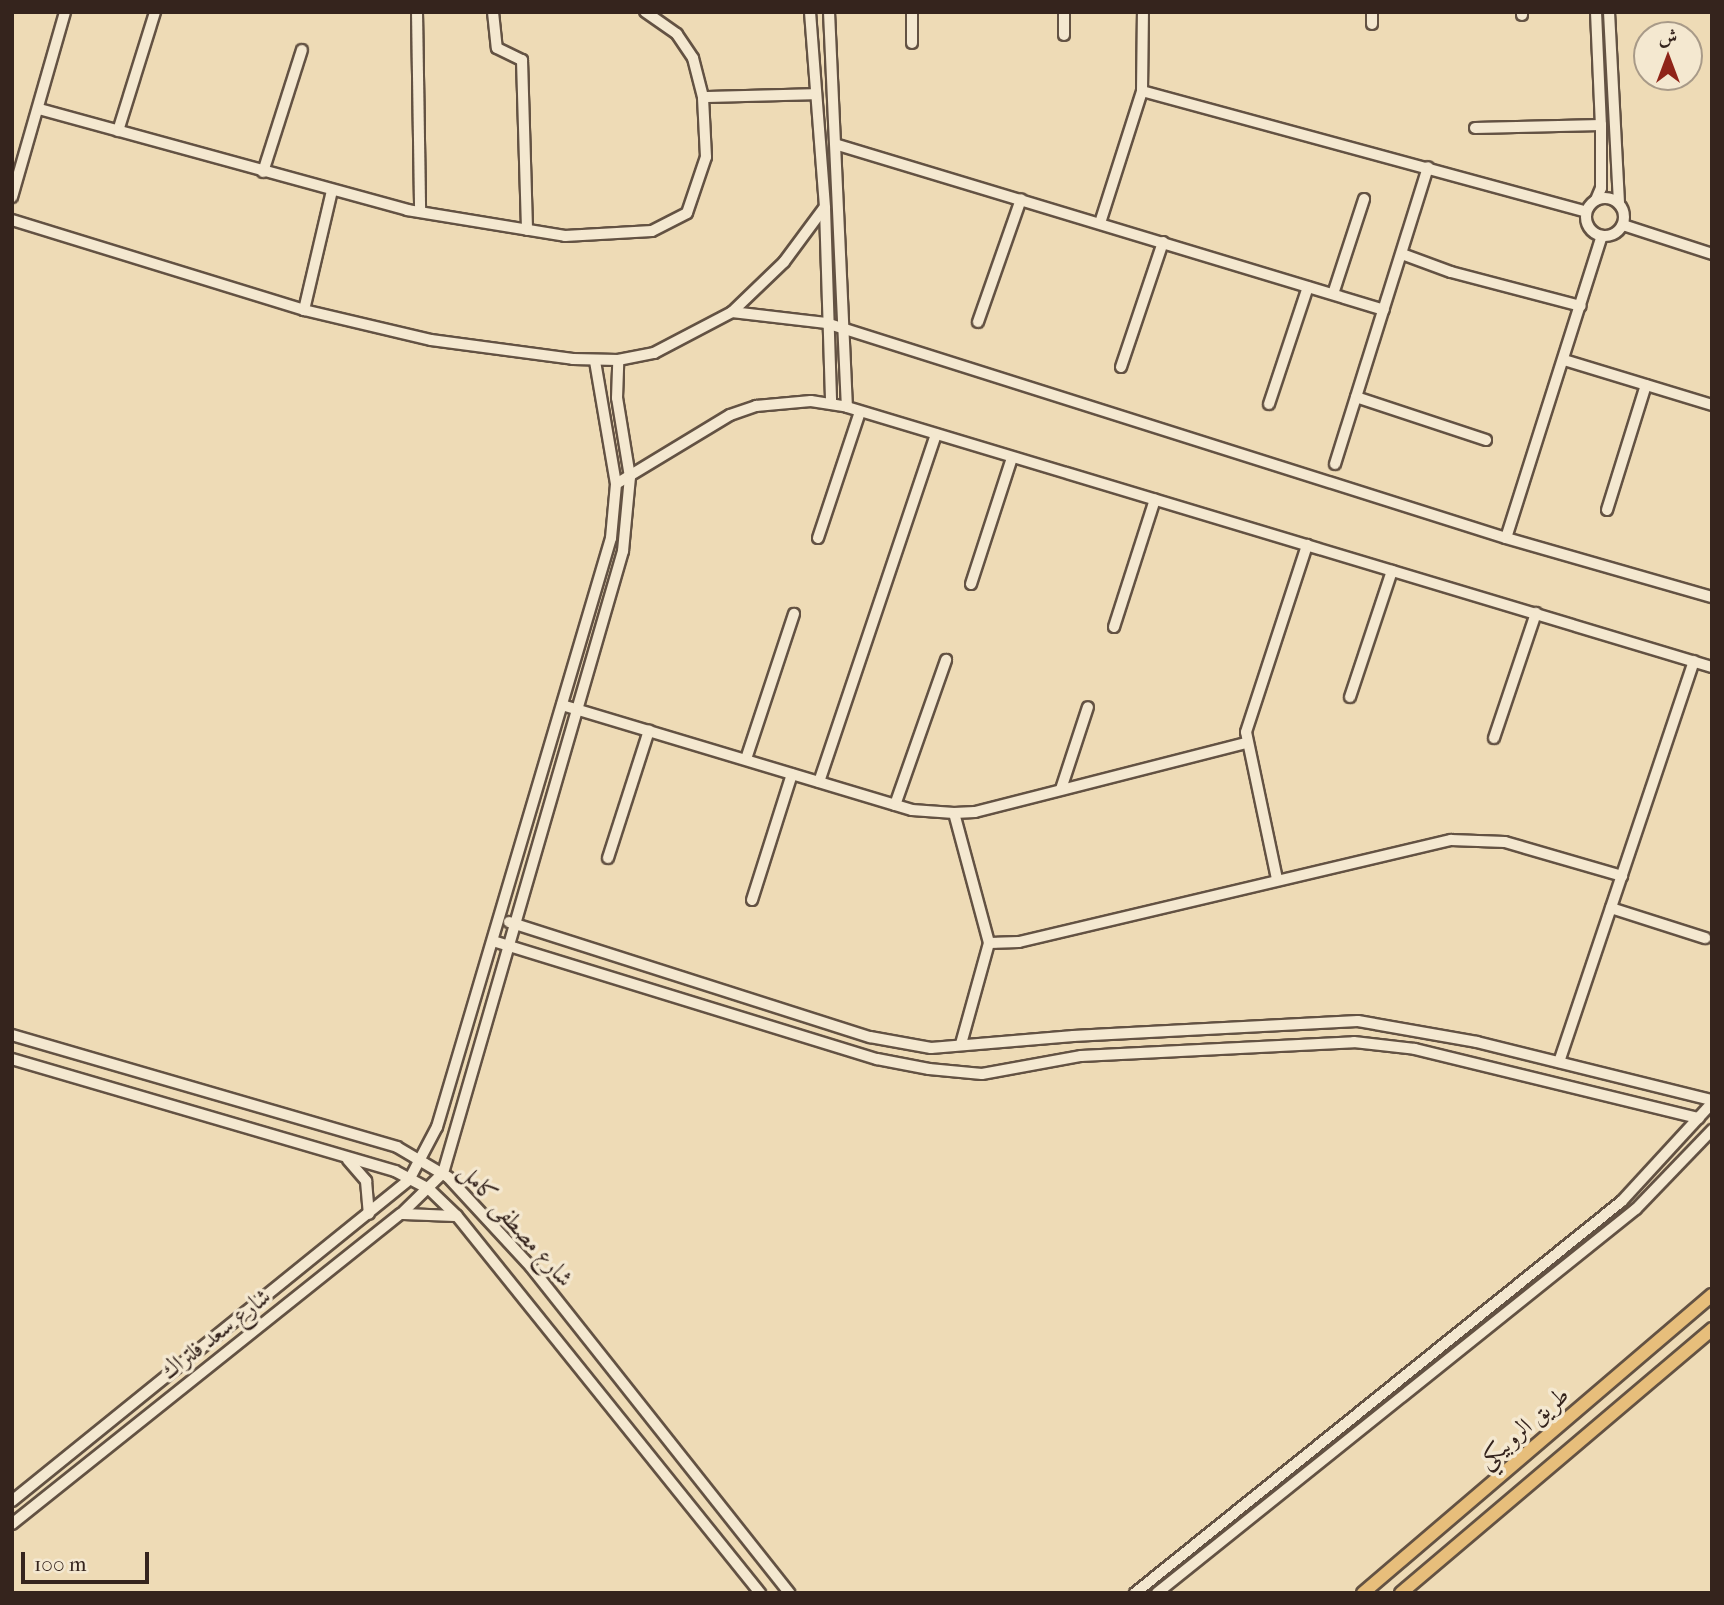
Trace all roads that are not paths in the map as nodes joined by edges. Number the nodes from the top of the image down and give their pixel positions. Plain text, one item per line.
1 (65, 12) edge
2 (155, 12) edge
3 (418, 12) edge
4 (493, 12) edge
5 (645, 12) edge
6 (804, 12) edge
7 (810, 12) edge
8 (829, 12) edge
9 (912, 12) edge
10 (1064, 12) edge
11 (1143, 12) edge
12 (1372, 12) edge
13 (1596, 12) edge
14 (1609, 12) edge
15 (811, 24) junction
16 (1372, 24) dead end
17 (1064, 35) dead end
18 (912, 43) dead end
19 (302, 50) dead end
20 (1142, 91) junction
21 (816, 94) junction
22 (703, 97) junction
23 (39, 109) junction
24 (1601, 125) junction
25 (1475, 128) dead end
26 (118, 131) junction
27 (838, 145) junction
28 (1428, 167) junction
29 (263, 172) junction
30 (332, 191) junction
31 (12, 197) edge
32 (1021, 199) junction
33 (1364, 199) dead end
34 (1596, 200) junction
35 (1619, 204) junction
36 (825, 208) junction
37 (420, 212) junction
38 (1586, 212) junction
39 (12, 220) edge
40 (1100, 223) junction
41 (1623, 225) junction
42 (527, 230) junction
43 (1602, 236) junction
44 (1163, 242) junction
45 (1402, 254) junction
46 (1712, 254) edge
47 (1308, 287) junction
48 (1333, 294) junction
49 (1581, 306) junction
50 (304, 310) junction
51 (1384, 310) junction
52 (732, 312) junction
53 (978, 322) dead end
54 (826, 323) junction
55 (842, 328) junction
56 (618, 360) junction
57 (1564, 360) junction
58 (595, 361) junction
59 (1121, 367) dead end
60 (1646, 385) junction
61 (1356, 397) junction
62 (831, 404) junction
63 (1269, 404) dead end
64 (1712, 405) edge
65 (847, 407) junction
66 (860, 412) junction
67 (936, 434) junction
68 (1486, 440) dead end
69 (1012, 457) junction
70 (1335, 464) dead end
71 (630, 477) junction
72 (616, 484) junction
73 (1155, 499) junction
74 (1607, 510) dead end
75 (818, 538) dead end
76 (1506, 538) junction
77 (1307, 545) junction
78 (1392, 571) junction
79 (971, 584) dead end
80 (1712, 597) edge
81 (1535, 613) junction
82 (794, 614) dead end
83 (1114, 627) dead end
84 (946, 660) dead end
85 (1694, 661) junction
86 (1712, 667) edge
87 (1350, 697) dead end
88 (562, 705) junction
89 (1088, 707) dead end
90 (578, 710) junction
91 (649, 730) junction
92 (1494, 738) dead end
93 (1246, 743) junction
94 (746, 759) junction
95 (792, 774) junction
96 (819, 782) junction
97 (1061, 789) junction
98 (895, 805) junction
99 (954, 813) junction
100 (608, 858) dead end
101 (1622, 876) junction
102 (1277, 879) junction
103 (752, 900) dead end
104 (1611, 908) junction
105 (499, 919) junction
106 (514, 923) junction
107 (1706, 938) dead end
108 (493, 940) junction
109 (989, 943) junction
110 (507, 945) junction
111 (12, 1035) edge
112 (961, 1044) junction
113 (12, 1059) edge
114 (1559, 1062) junction
115 (447, 1097) junction
116 (462, 1101) junction
117 (1712, 1102) edge
118 (1699, 1118) junction
119 (1712, 1130) edge
120 (341, 1156) junction
121 (416, 1159) junction
122 (443, 1173) junction
123 (409, 1180) junction
124 (430, 1190) junction
125 (369, 1214) junction
126 (401, 1214) junction
127 (457, 1216) junction
128 (322, 1252) junction
129 (301, 1268) junction
130 (334, 1268) junction
131 (314, 1284) junction
132 (1712, 1294) edge
133 (1712, 1329) edge
134 (82, 1444) junction
135 (66, 1458) junction
136 (93, 1458) junction
137 (76, 1473) junction
138 (12, 1500) edge
139 (12, 1524) edge
140 (760, 1593) edge
141 (789, 1593) edge
142 (1135, 1593) edge
143 (1157, 1593) edge
144 (1363, 1593) edge
145 (1401, 1593) edge

1 - 23 street
2 - 26 street
3 - 37 street
4 - 42 street
5 - 22 street
6 - 15 street
7 - 15 street
8 - 27 street
9 - 18 street
10 - 17 street
11 - 20 street
12 - 16 street
13 - 24 street
14 - 35 street
15 - 21 street
19 - 29 street
20 - 28 street
20 - 40 street
21 - 22 street
21 - 36 street
22 - 42 street
23 - 26 street
23 - 31 street
24 - 25 street
24 - 34 street
26 - 29 street
27 - 32 street
27 - 55 street
28 - 38 street
28 - 45 street
29 - 30 street
30 - 37 street
30 - 50 street
32 - 40 street
32 - 53 street
33 - 48 street
34 - 35 street
34 - 38 street
35 - 41 street
36 - 52 street
36 - 54 street
37 - 42 street
38 - 43 street
39 - 50 street
40 - 44 street
41 - 43 street
41 - 46 street
43 - 49 street
44 - 47 street
44 - 59 street
45 - 49 street
45 - 51 street
47 - 48 street
47 - 63 street
48 - 51 street
49 - 57 street
50 - 58 street
51 - 61 street
52 - 54 street
52 - 56 street
54 - 55 street
54 - 62 street
55 - 65 street
55 - 76 street
56 - 58 street
56 - 71 street
57 - 60 street
57 - 76 street
58 - 72 street
60 - 64 street
60 - 74 street
61 - 68 street
61 - 70 street
62 - 65 street
62 - 71 street
65 - 66 street
66 - 67 street
66 - 75 street
67 - 69 street
67 - 96 street
69 - 73 street
69 - 79 street
71 - 72 street
71 - 90 street
72 - 88 street
73 - 77 street
73 - 83 street
76 - 80 street
77 - 78 street
77 - 93 street
78 - 81 street
78 - 87 street
81 - 85 street
81 - 92 street
82 - 94 street
84 - 98 street
85 - 86 street
85 - 101 street
88 - 90 street
88 - 105 street
89 - 97 street
90 - 91 street
90 - 106 street
91 - 94 street
91 - 100 street
93 - 97 street
93 - 102 street
94 - 95 street
95 - 96 street
95 - 103 street
96 - 98 street
97 - 99 street
98 - 99 street
99 - 109 street
101 - 102 street
101 - 104 street
102 - 109 street
104 - 107 street
104 - 114 street
105 - 106 street
105 - 108 street
106 - 110 street
106 - 112 street
108 - 110 street
108 - 115 street
109 - 112 street
110 - 116 street
110 - 118 street
111 - 121 street, شارع مصطفى كامل
112 - 114 street
113 - 120 street, شارع مصطفى كامل
114 - 117 street
115 - 116 street
115 - 121 street
116 - 122 street
117 - 118 street
118 - 142 street
119 - 143 street
120 - 123 street, شارع مصطفى كامل
120 - 125 street
121 - 122 street, شارع مصطفى كامل
121 - 123 street
122 - 124 street, شارع سعد فلتراك
122 - 141 street, شارع مصطفى كامل
123 - 124 street, شارع مصطفى كامل
123 - 125 street, شارع سعد فلتراك
124 - 126 street, شارع سعد فلتراك
124 - 127 street, شارع مصطفى كامل
125 - 128 street, شارع سعد فلتراك
126 - 127 street
126 - 130 street, شارع سعد فلتراك
127 - 140 street, شارع مصطفى كامل
128 - 129 street, شارع سعد فلتراك
128 - 130 street
129 - 131 street
129 - 134 street, شارع سعد فلتراك
130 - 131 street, شارع سعد فلتراك
131 - 136 street, شارع سعد فلتراك
132 - 144 main road, طريق الروبيكي
133 - 145 main road, طريق الروبيكي
134 - 135 street, شارع سعد فلتراك
134 - 136 street
135 - 137 street
135 - 138 street, شارع سعد فلتراك
136 - 137 street, شارع سعد فلتراك
137 - 139 street, شارع سعد فلتراك

